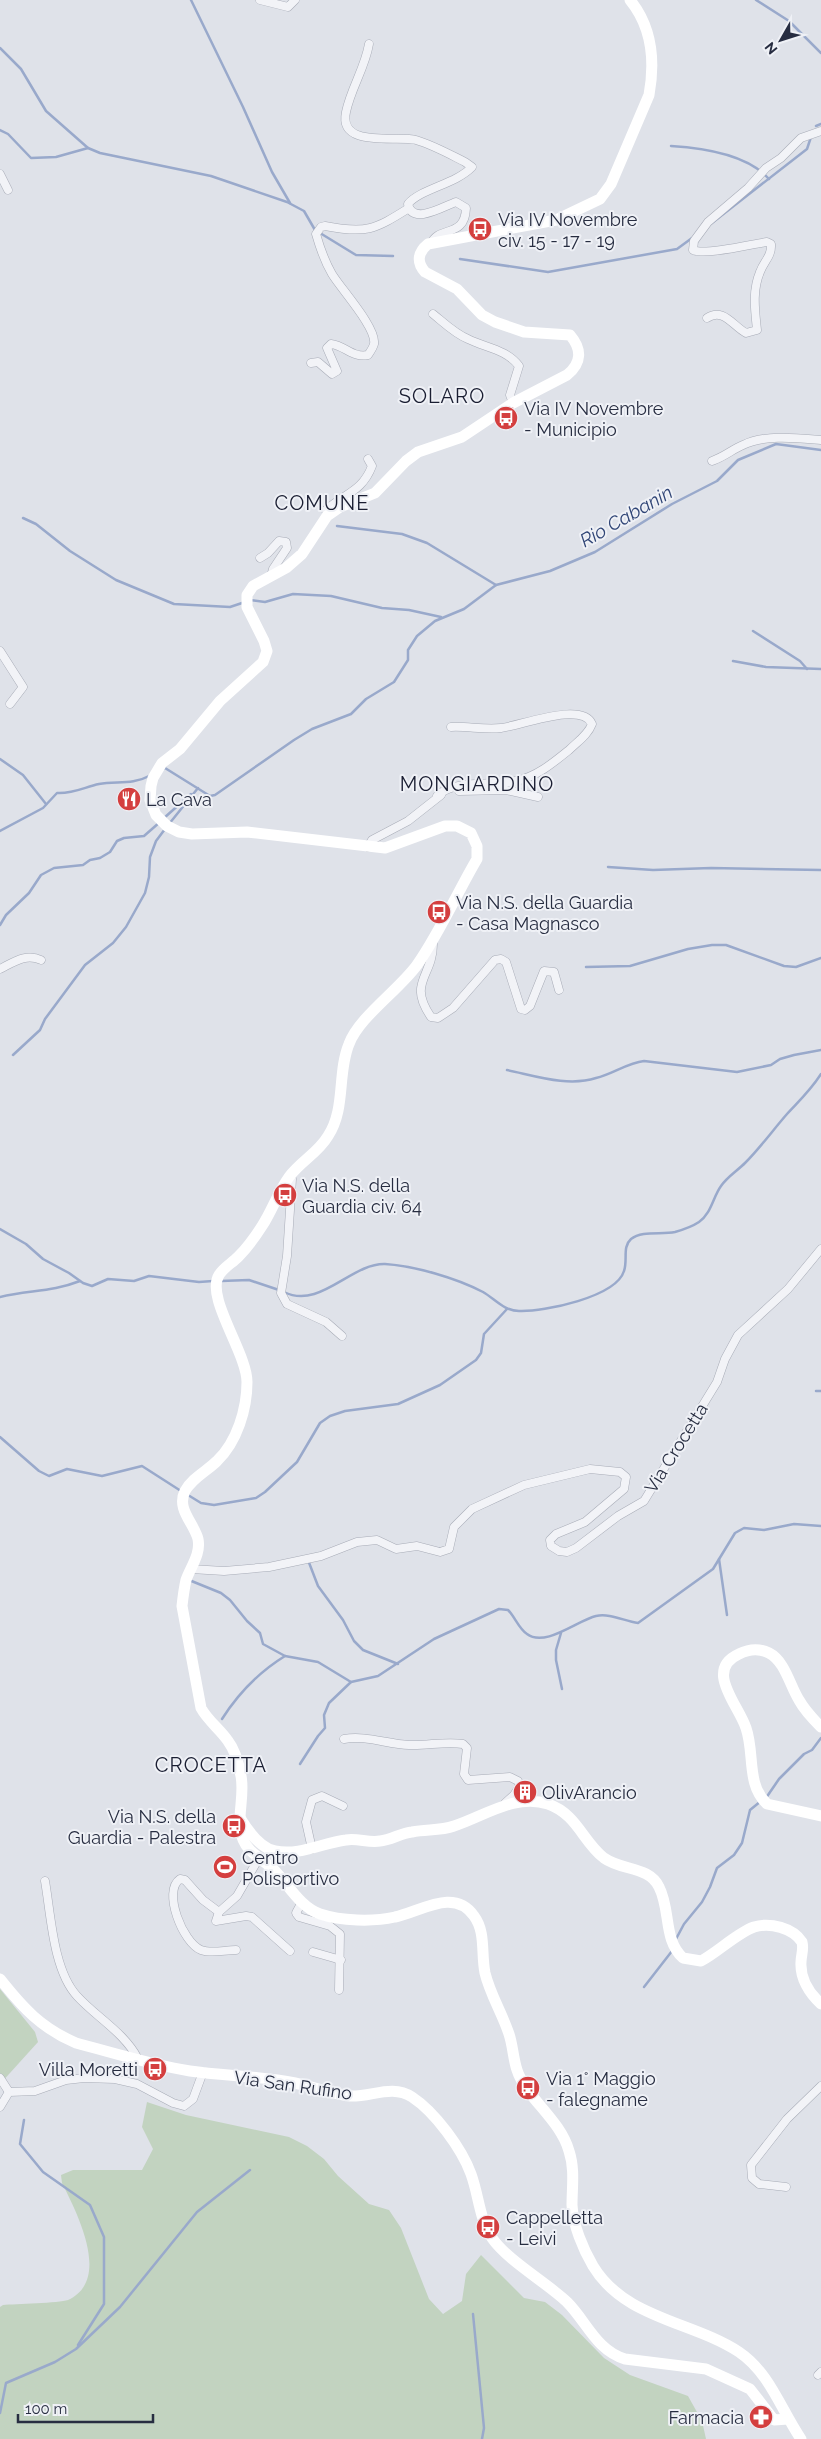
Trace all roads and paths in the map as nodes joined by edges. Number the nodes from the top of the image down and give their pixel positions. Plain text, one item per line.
1 (260, 0) edge
2 (295, 0) edge
3 (630, 0) edge
4 (369, 44) dead end
5 (821, 131) edge
6 (0, 174) edge
7 (8, 190) dead end
8 (409, 208) junction
9 (431, 244) junction
10 (432, 314) dead end
11 (706, 318) dead end
12 (311, 363) dead end
13 (513, 403) junction
14 (821, 440) edge
15 (368, 459) dead end
16 (712, 461) dead end
17 (327, 516) junction
18 (260, 558) dead end
19 (270, 576) junction
20 (0, 650) edge
21 (10, 704) dead end
22 (451, 726) dead end
23 (437, 796) junction
24 (538, 797) dead end
25 (368, 846) junction
26 (433, 937) junction
27 (41, 960) dead end
28 (0, 969) edge
29 (560, 990) dead end
30 (290, 1176) junction
31 (821, 1249) edge
32 (342, 1336) dead end
33 (191, 1569) junction
34 (821, 1727) edge
35 (344, 1739) dead end
36 (343, 1806) dead end
37 (498, 1808) junction
38 (240, 1816) junction
39 (821, 1816) edge
40 (312, 1849) junction
41 (259, 1858) junction
42 (45, 1881) dead end
43 (302, 1902) junction
44 (219, 1912) junction
45 (236, 1950) dead end
46 (290, 1951) dead end
47 (313, 1952) dead end
48 (341, 1960) junction
49 (0, 1979) edge
50 (339, 1990) dead end
51 (821, 2004) edge
52 (138, 2059) junction
53 (203, 2072) junction
54 (0, 2078) edge
55 (821, 2086) edge
56 (9, 2092) junction
57 (0, 2107) edge
58 (786, 2187) dead end
59 (788, 2419) junction
60 (801, 2439) edge

1 - 2 street
3 - 9 main road
4 - 8 street
5 - 11 street
6 - 7 street
8 - 9 street
8 - 12 street
9 - 13 main road
10 - 13 street
13 - 17 main road
14 - 16 street
15 - 17 street
17 - 19 main road
18 - 19 street
19 - 25 main road
20 - 21 street
22 - 23 street
23 - 24 street
23 - 25 street
25 - 26 main road
26 - 29 street
26 - 30 main road
27 - 28 street
30 - 32 street
30 - 33 main road
31 - 33 street, Via Crocetta
33 - 38 main road
34 - 39 main road
35 - 37 street
36 - 40 street
37 - 40 main road
37 - 51 main road
38 - 40 main road
38 - 41 main road
41 - 43 main road
41 - 44 street
42 - 52 street
43 - 48 street
43 - 59 main road
44 - 45 street
44 - 46 street
47 - 48 street
48 - 50 street
49 - 52 main road, Via San Rufino
52 - 53 main road, Via San Rufino
53 - 56 street
53 - 59 main road, Via San Rufino
54 - 56 street
55 - 58 street
56 - 57 street
59 - 60 main road

